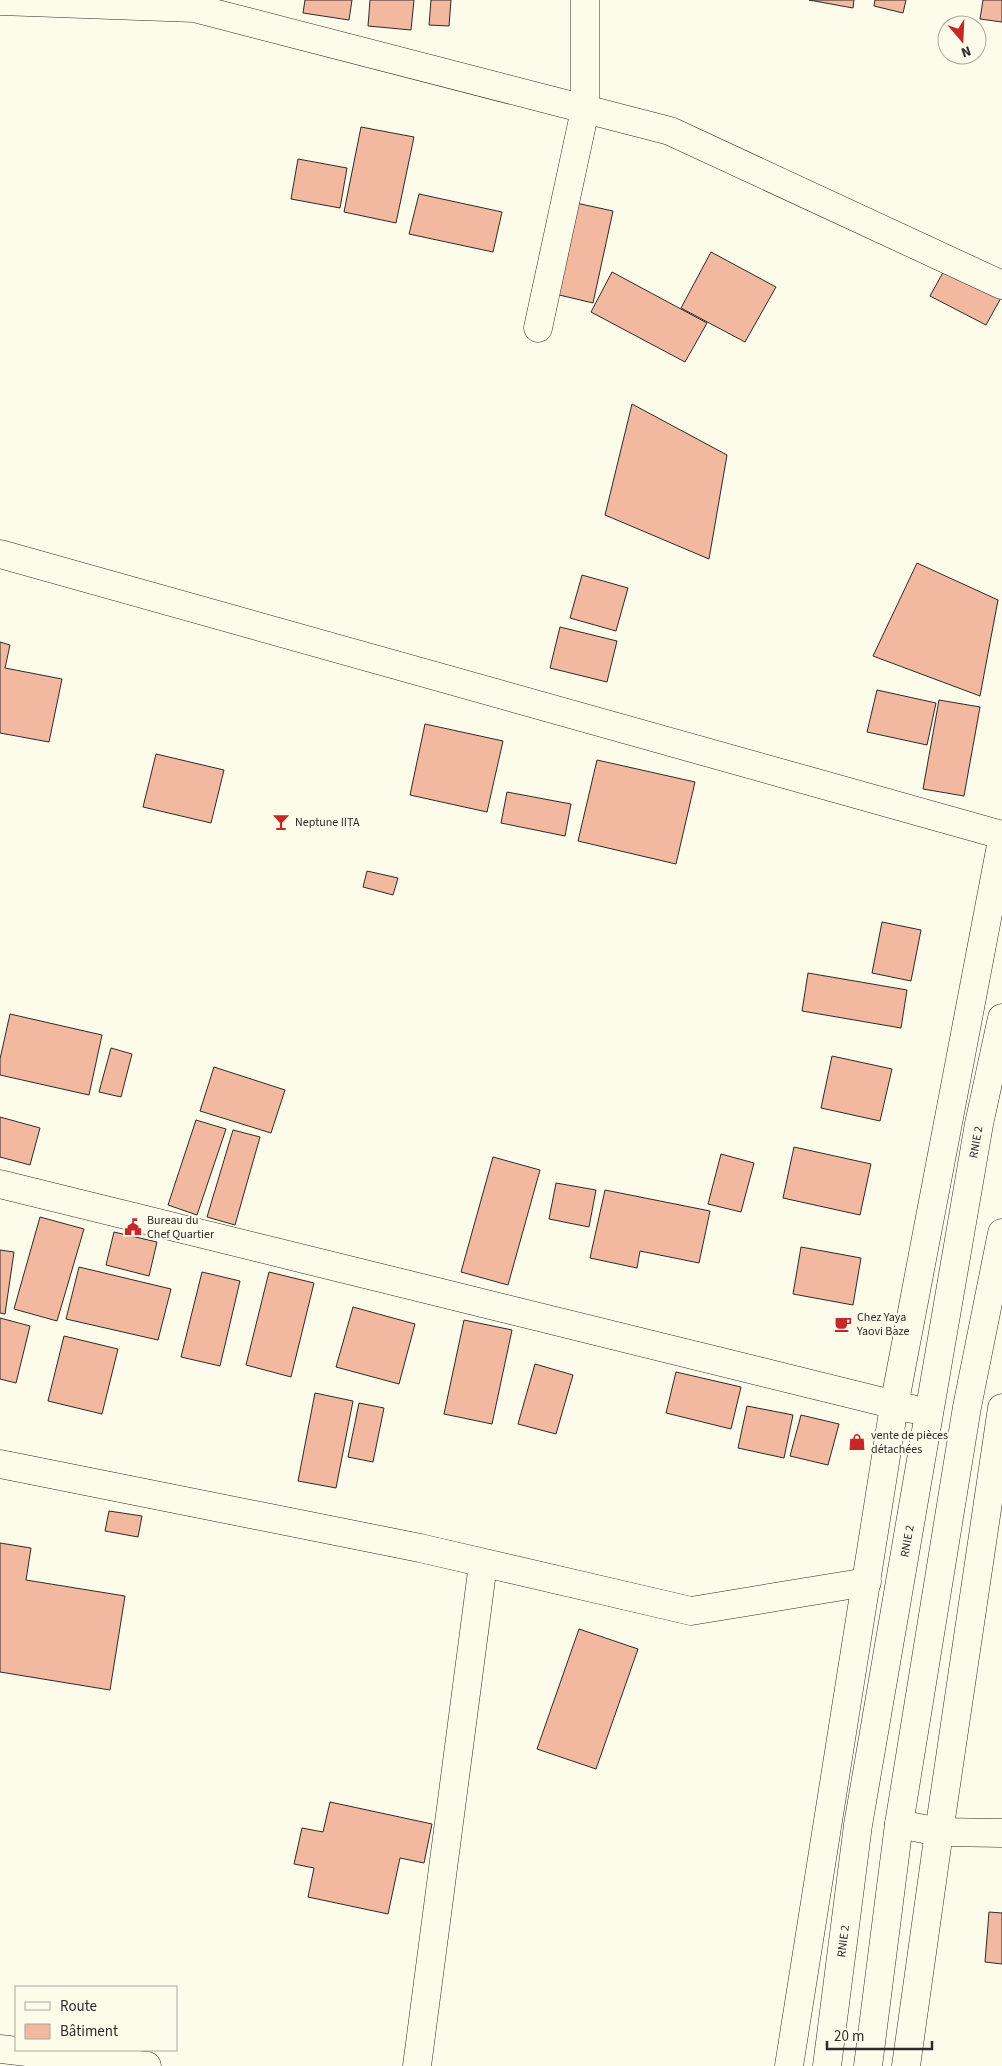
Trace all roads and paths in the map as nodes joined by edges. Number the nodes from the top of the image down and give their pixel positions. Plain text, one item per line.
1 (586, 0) edge
2 (0, 1) edge
3 (585, 110) junction
4 (1002, 285) edge
5 (538, 328) dead end
6 (0, 554) edge
7 (1002, 835) edge
8 (1002, 840) edge
9 (1002, 1018) edge
10 (0, 1184) edge
11 (1002, 1233) edge
12 (894, 1406) junction
13 (1002, 1408) edge
14 (928, 1412) junction
15 (0, 1464) edge
16 (483, 1564) junction
17 (867, 1582) junction
18 (899, 1824) junction
19 (939, 1832) junction
20 (1002, 1834) edge
21 (0, 2048) edge
22 (15, 2050) edge
23 (24, 2051) edge
24 (147, 2066) edge
25 (417, 2066) edge
26 (789, 2066) edge
27 (827, 2066) edge
28 (868, 2066) edge
29 (906, 2066) edge

1 - 3 main road
2 - 3 main road
3 - 4 main road
3 - 5 main road
6 - 7 main road
8 - 12 main road
9 - 14 main road, RNIE 2 / RNIE 2
10 - 12 main road
11 - 18 main road
12 - 14 main road
12 - 17 main road
13 - 19 main road
14 - 27 main road, RNIE 2 / RNIE 2
15 - 16 main road
16 - 17 main road
16 - 25 main road
17 - 26 main road
18 - 19 main road
18 - 28 main road
19 - 20 main road
19 - 29 main road
21 - 22 main road
23 - 24 main road

